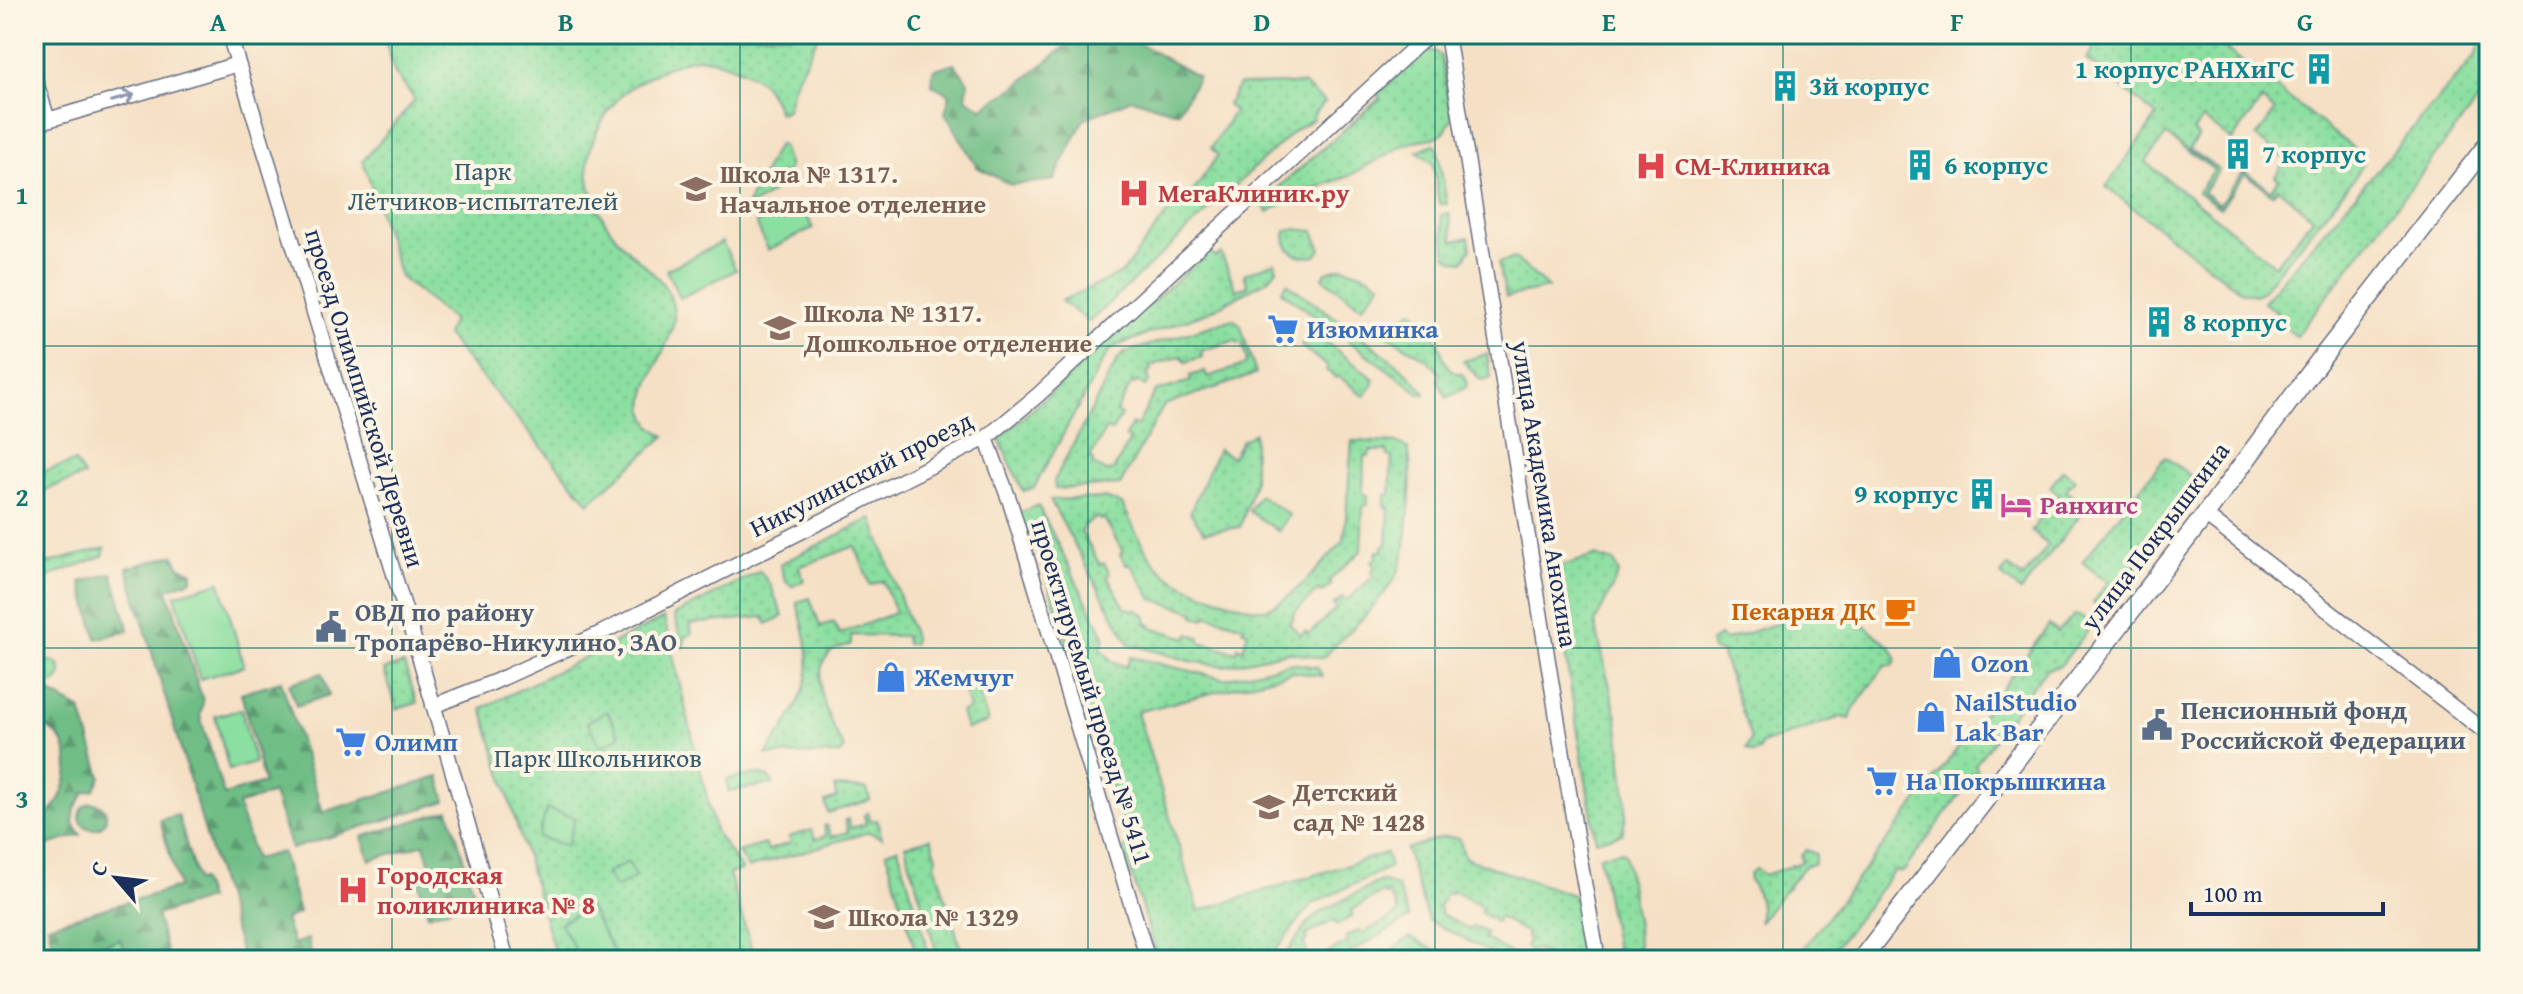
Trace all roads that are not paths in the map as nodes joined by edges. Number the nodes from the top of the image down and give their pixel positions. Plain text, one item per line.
1 (229, 34) edge
2 (1429, 34) edge
3 (1447, 34) edge
4 (238, 64) junction
5 (34, 76) edge
6 (41, 122) edge
7 (2489, 143) edge
8 (986, 438) junction
9 (2205, 515) junction
10 (433, 706) junction
11 (2489, 735) edge
12 (507, 960) edge
13 (1148, 960) edge
14 (1598, 960) edge
15 (1861, 960) edge

1 - 4 street, проезд Олимпийской Деревни
2 - 8 street, Никулинский проезд
3 - 14 street, улица Академика Анохина
6 -> 4 street
4 - 10 street, проезд Олимпийской Деревни
5 - 6 street
7 - 9 main road, улица Покрышкина
8 - 10 street, Никулинский проезд
8 - 13 street, проектируемый проезд № 5411
9 - 11 street
9 - 15 main road, улица Покрышкина
10 - 12 street, проезд Олимпийской Деревни

